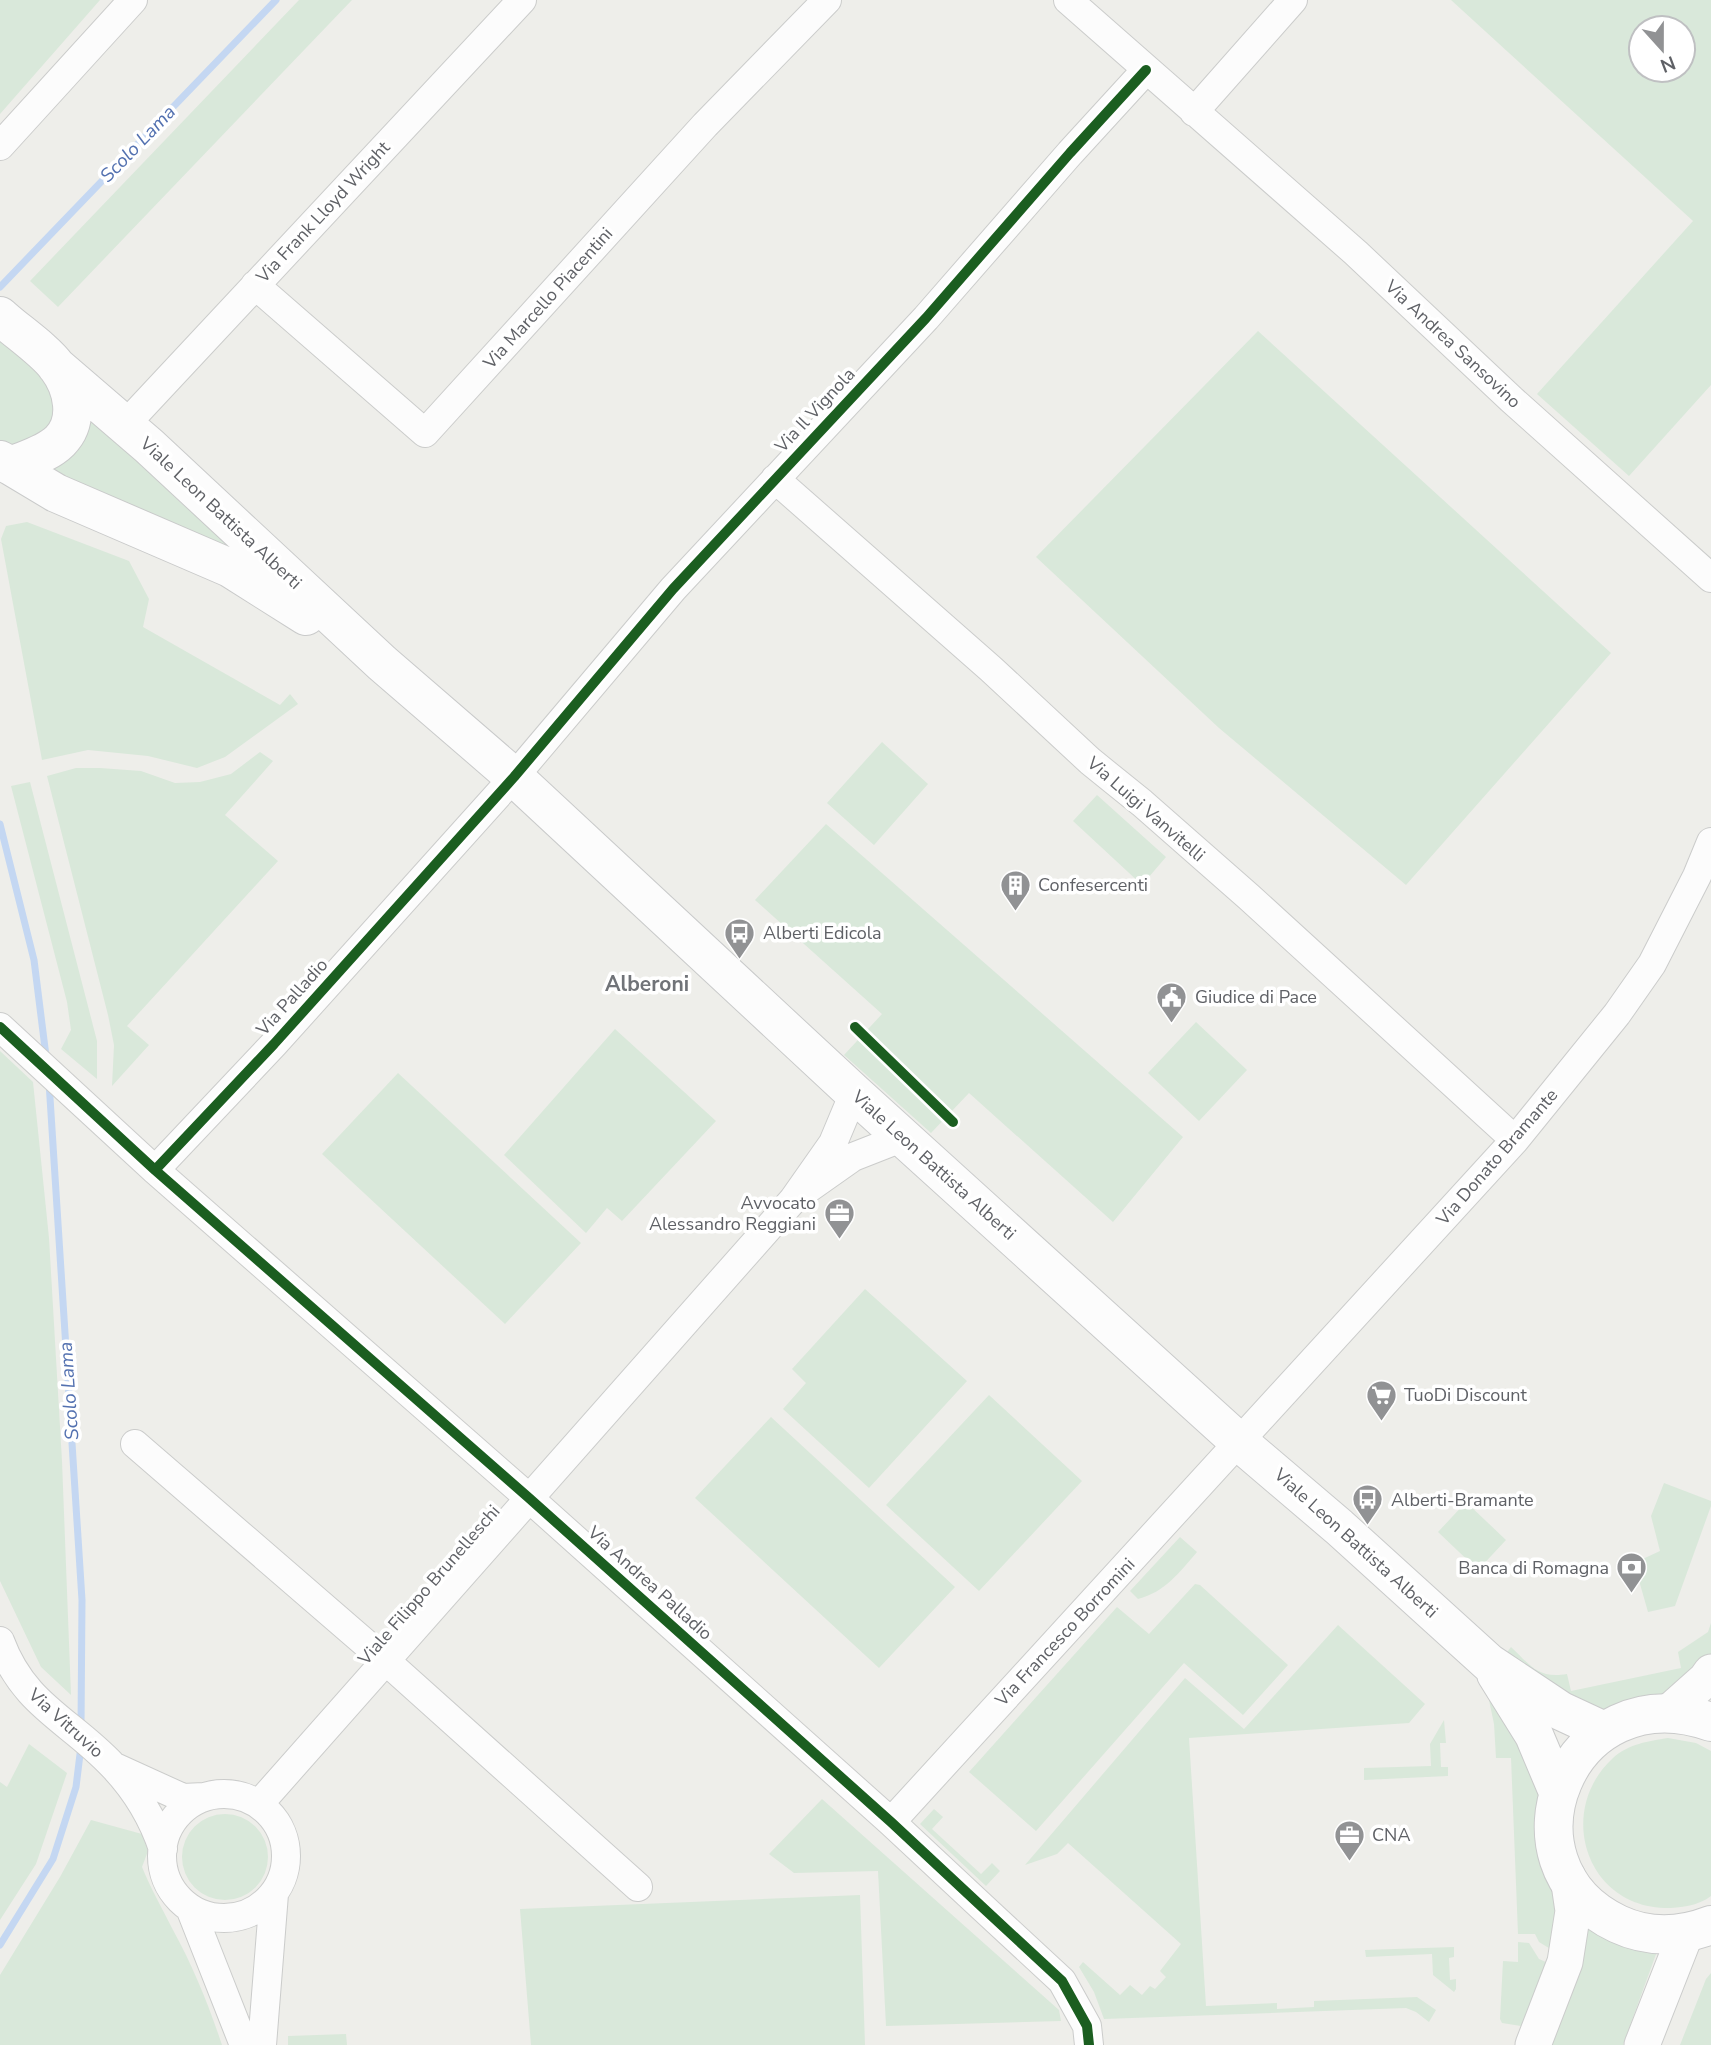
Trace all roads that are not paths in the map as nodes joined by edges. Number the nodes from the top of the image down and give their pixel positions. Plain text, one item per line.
1 (133, 0) edge
2 (522, 0) edge
3 (827, 0) edge
4 (1068, 0) edge
5 (1293, 0) edge
6 (1146, 70) junction
7 (1194, 112) junction
8 (0, 146) edge
9 (255, 285) junction
10 (4, 320) edge
11 (57, 366) junction
12 (125, 425) junction
13 (6, 463) edge
14 (775, 479) junction
15 (1711, 578) edge
16 (382, 663) junction
17 (514, 777) junction
18 (1711, 842) edge
19 (0, 1027) edge
20 (854, 1093) junction
21 (904, 1137) junction
22 (1516, 1140) junction
23 (155, 1170) junction
24 (793, 1200) junction
25 (1238, 1441) junction
26 (135, 1444) dead end
27 (529, 1498) junction
28 (0, 1641) edge
29 (386, 1661) junction
30 (1489, 1663) junction
31 (1711, 1672) edge
32 (1669, 1712) junction
33 (1711, 1722) edge
34 (1604, 1731) junction
35 (111, 1764) junction
36 (1558, 1792) junction
37 (204, 1797) junction
38 (259, 1804) junction
39 (891, 1822) junction
40 (163, 1849) junction
41 (1568, 1877) junction
42 (638, 1887) dead end
43 (274, 1894) junction
44 (190, 1908) junction
45 (1698, 1929) edge
46 (244, 2045) edge
47 (262, 2045) edge
48 (1089, 2045) edge
49 (1532, 2045) edge
50 (1642, 2045) edge

1 - 8 street
2 - 9 street, Via Frank Lloyd Wright
3 - 9 street, Via Marcello Piacentini
4 - 6 street, Via Andrea Sansovino
5 - 7 street
6 - 7 street, Via Andrea Sansovino
6 - 14 street, Via Il Vignola
7 - 15 street, Via Andrea Sansovino
9 - 12 street, Via Frank Lloyd Wright
10 - 11 main road, Viale Leon Battista Alberti
11 - 12 main road, Viale Leon Battista Alberti
11 - 13 main road
12 - 16 main road, Viale Leon Battista Alberti
13 - 16 main road, Viale Leon Battista Alberti
14 - 17 street, Via Il Vignola
14 - 22 street, Via Luigi Vanvitelli
16 - 17 main road, Viale Leon Battista Alberti
17 - 20 main road, Viale Leon Battista Alberti
17 - 23 street, Via Palladio
18 - 22 street, Via Donato Bramante
19 - 23 street
20 - 21 main road, Viale Leon Battista Alberti
20 - 24 street, Viale Filippo Brunelleschi
21 - 24 street, Viale Filippo Brunelleschi
21 - 25 main road, Viale Leon Battista Alberti
22 - 25 street, Via Donato Bramante
23 - 27 street, Via Andrea Palladio
24 - 27 street, Viale Filippo Brunelleschi
25 - 30 main road, Viale Leon Battista Alberti
25 - 39 street, Via Francesco Borromini
26 - 29 street, Viale Filippo Brunelleschi
27 - 29 street, Viale Filippo Brunelleschi
27 - 39 street, Via Andrea Palladio
28 - 35 street, Via Vitruvio
29 - 38 street, Viale Filippo Brunelleschi
29 - 42 street, Viale Filippo Brunelleschi
30 - 34 main road, Viale Leon Battista Alberti
30 - 36 main road, Viale Leon Battista Alberti
31 - 32 street
32 - 33 main road
32 - 34 main road
34 - 36 main road
35 - 37 street, Via Vitruvio
35 - 40 street, Via Vitruvio
36 - 41 main road
37 - 38 street
37 - 40 street
38 - 43 street
39 - 48 street, Via Andrea Palladio
40 - 44 street
41 - 45 main road
41 - 49 street
43 - 44 street
43 - 47 street
44 - 46 street
45 - 50 street

